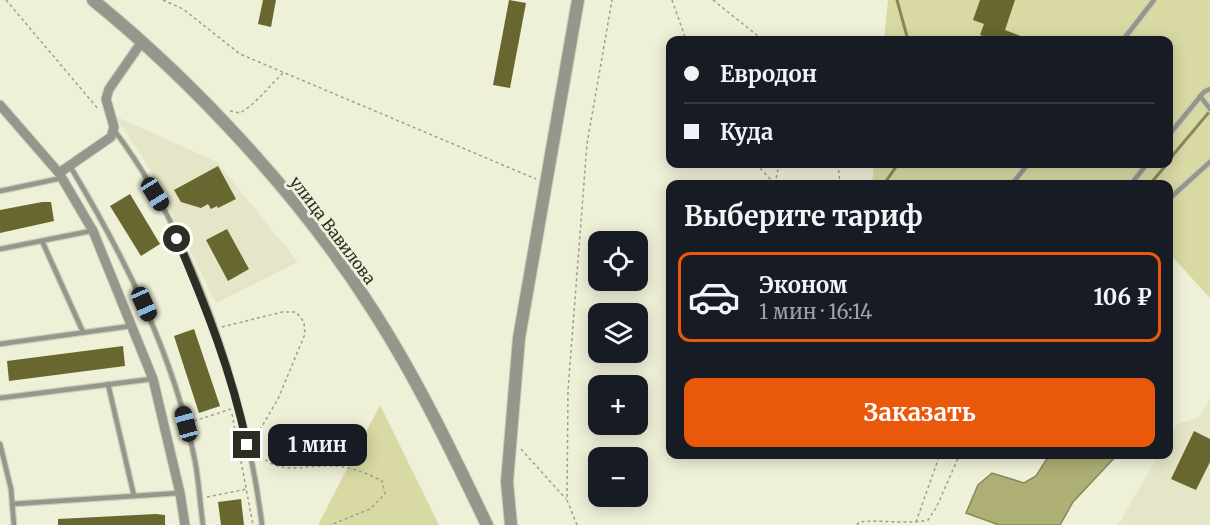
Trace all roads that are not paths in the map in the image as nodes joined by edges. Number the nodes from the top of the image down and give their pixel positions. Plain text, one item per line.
1 (93, 0) edge
2 (578, 0) edge
3 (1154, 0) edge
4 (1126, 36) edge
5 (141, 43) junction
6 (1210, 89) edge
7 (1200, 96) junction
8 (0, 105) edge
9 (1210, 109) edge
10 (114, 130) junction
11 (1173, 130) edge
12 (1210, 162) edge
13 (70, 166) junction
14 (1025, 168) edge
15 (1144, 168) edge
16 (61, 176) junction
17 (1015, 180) edge
18 (1134, 180) edge
19 (0, 184) edge
20 (2, 190) edge
21 (1173, 195) edge
22 (93, 231) junction
23 (42, 241) junction
24 (0, 249) edge
25 (131, 326) junction
26 (83, 332) junction
27 (0, 344) edge
28 (153, 379) junction
29 (108, 384) junction
30 (0, 398) edge
31 (0, 444) edge
32 (180, 493) junction
33 (135, 496) junction
34 (12, 504) junction
35 (14, 525) edge
36 (185, 525) edge
37 (203, 525) edge
38 (262, 525) edge
39 (487, 525) edge
40 (512, 525) edge

1 - 5 street, улица Вавилова
2 - 40 street
3 - 4 lane
5 - 10 street
5 - 39 street, улица Вавилова
6 - 7 lane
7 - 9 lane
7 - 11 lane
8 - 16 street
10 - 13 street
10 - 38 lane
12 - 21 lane
13 - 16 street
13 - 37 lane
14 - 17 lane
15 - 18 lane
16 - 20 lane
16 - 22 street
19 - 20 lane
22 - 23 lane
22 - 25 street
23 - 24 lane
23 - 26 lane
25 - 26 lane
25 - 28 street
26 - 27 lane
28 - 29 lane
28 - 32 street
29 - 30 lane
29 - 33 lane
31 - 34 lane
32 - 33 lane
32 - 36 street
33 - 34 lane
34 - 35 lane

